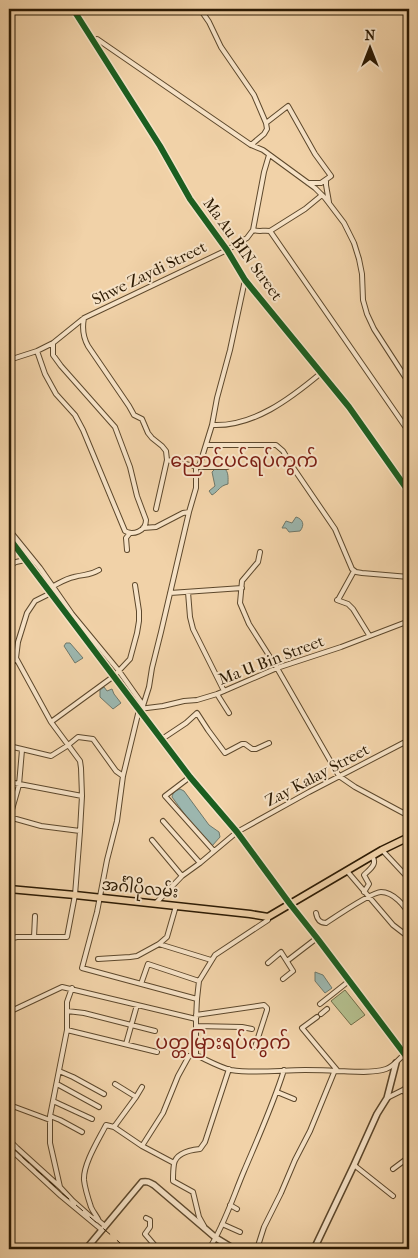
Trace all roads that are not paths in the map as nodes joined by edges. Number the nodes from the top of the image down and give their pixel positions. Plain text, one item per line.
1 (73, 9) edge
2 (200, 9) edge
3 (93, 41) junction
4 (266, 123) junction
5 (252, 145) junction
6 (269, 155) junction
7 (326, 180) junction
8 (308, 183) junction
9 (322, 195) junction
10 (330, 204) junction
11 (253, 230) junction
12 (270, 231) junction
13 (227, 250) junction
14 (246, 280) junction
15 (84, 318) junction
16 (53, 343) junction
17 (37, 351) junction
18 (9, 360) edge
19 (321, 373) junction
20 (409, 383) edge
21 (212, 426) junction
22 (409, 432) edge
23 (206, 445) junction
24 (166, 460) junction
25 (197, 467) junction
26 (227, 467) dead end
27 (409, 492) edge
28 (156, 508) dead end
29 (189, 512) junction
30 (143, 528) junction
31 (10, 531) dead end
32 (130, 533) junction
33 (9, 538) edge
34 (127, 550) dead end
35 (260, 552) dead end
36 (24, 560) junction
37 (9, 566) edge
38 (98, 570) dead end
39 (354, 571) junction
40 (409, 577) edge
41 (135, 585) dead end
42 (53, 586) junction
43 (242, 588) junction
44 (49, 591) junction
45 (188, 592) junction
46 (170, 593) junction
47 (409, 621) edge
48 (369, 635) junction
49 (16, 658) junction
50 (9, 665) edge
51 (277, 668) junction
52 (120, 671) junction
53 (114, 676) junction
54 (224, 691) junction
55 (217, 694) junction
56 (141, 708) junction
57 (229, 712) dead end
58 (51, 722) junction
59 (162, 739) junction
60 (409, 740) edge
61 (269, 743) dead end
62 (9, 746) edge
63 (67, 746) junction
64 (22, 750) junction
65 (123, 776) junction
66 (340, 776) junction
67 (190, 777) junction
68 (9, 782) edge
69 (19, 785) junction
70 (82, 796) junction
71 (409, 816) edge
72 (9, 818) edge
73 (163, 821) dead end
74 (80, 830) junction
75 (237, 832) junction
76 (409, 837) edge
77 (152, 840) dead end
78 (382, 850) junction
79 (214, 851) junction
80 (372, 856) junction
81 (200, 864) junction
82 (347, 870) junction
83 (182, 876) junction
84 (409, 879) edge
85 (9, 889) edge
86 (364, 892) junction
87 (75, 895) junction
88 (370, 897) junction
89 (99, 898) junction
90 (155, 904) junction
91 (290, 904) junction
92 (176, 906) junction
93 (316, 913) dead end
94 (35, 916) dead end
95 (409, 916) edge
96 (268, 917) junction
97 (409, 925) edge
98 (406, 935) junction
99 (34, 937) junction
100 (317, 938) junction
101 (9, 939) edge
102 (409, 942) edge
103 (159, 944) junction
104 (98, 958) dead end
105 (211, 960) junction
106 (287, 961) junction
107 (268, 963) dead end
108 (283, 979) dead end
109 (199, 980) junction
110 (349, 981) junction
111 (141, 984) junction
112 (72, 988) junction
113 (197, 999) junction
114 (320, 1004) dead end
115 (137, 1005) junction
116 (327, 1009) dead end
117 (68, 1011) junction
118 (9, 1012) edge
119 (196, 1017) junction
120 (132, 1024) junction
121 (196, 1026) junction
122 (252, 1029) dead end
123 (68, 1030) junction
124 (155, 1031) dead end
125 (126, 1044) junction
126 (255, 1047) dead end
127 (409, 1050) edge
128 (156, 1052) dead end
129 (404, 1053) junction
130 (196, 1054) junction
131 (409, 1060) edge
132 (396, 1063) junction
133 (229, 1069) junction
134 (284, 1070) junction
135 (59, 1071) junction
136 (336, 1071) junction
137 (57, 1084) junction
138 (115, 1084) dead end
139 (409, 1085) edge
140 (142, 1087) dead end
141 (403, 1090) junction
142 (278, 1092) junction
143 (104, 1094) dead end
144 (136, 1097) junction
145 (387, 1098) junction
146 (409, 1098) edge
147 (294, 1100) dead end
148 (53, 1101) junction
149 (15, 1107) dead end
150 (99, 1107) dead end
151 (50, 1118) junction
152 (92, 1120) dead end
153 (114, 1127) junction
154 (82, 1132) dead end
155 (9, 1140) edge
156 (142, 1146) junction
157 (9, 1148) edge
158 (409, 1157) edge
159 (174, 1163) junction
160 (354, 1166) junction
161 (393, 1169) dead end
162 (60, 1188) junction
163 (393, 1196) dead end
164 (230, 1205) junction
165 (237, 1209) dead end
166 (146, 1218) dead end
167 (99, 1220) junction
168 (222, 1224) junction
169 (103, 1228) junction
170 (207, 1230) junction
171 (240, 1232) dead end
172 (216, 1238) junction
173 (86, 1249) edge
174 (158, 1249) edge
175 (209, 1249) edge
176 (234, 1249) edge
177 (257, 1249) edge
178 (314, 1249) edge

1 - 3 street, Ma Au BIN Street
2 - 4 street
3 - 5 street
3 - 13 street, Ma Au BIN Street
4 - 5 street
4 - 7 street
5 - 6 street
6 - 8 street
6 - 11 street
7 - 8 street
7 - 10 street
8 - 9 street
9 - 10 street
9 - 12 street
10 - 20 street
11 - 12 street
11 - 13 street, Shwe Zaydi Street
12 - 22 street
13 - 14 street, Ma Au BIN Street
13 - 15 street, Shwe Zaydi Street
14 - 19 street, Ma Au BIN Street
14 - 21 street
15 - 16 street, Shwe Zaydi Street
15 - 24 street
16 - 17 street, Shwe Zaydi Street
16 - 30 street
17 - 18 street, Shwe Zaydi Street
17 - 32 street
19 - 21 street
19 - 27 street, Ma Au BIN Street
21 - 23 street
23 - 25 street
23 - 39 street
24 - 25 street
24 - 28 street
25 - 26 street
25 - 29 street
29 - 30 street
29 - 46 street
30 - 32 street
31 - 42 street
32 - 34 street
33 - 36 street
35 - 43 street
36 - 37 street
36 - 44 street
38 - 42 street
39 - 40 street
39 - 48 street
41 - 52 street
42 - 44 street
42 - 52 street
43 - 45 street
43 - 51 street
44 - 49 street
44 - 53 street
45 - 46 street
45 - 54 street
46 - 56 street
47 - 48 street, Ma U Bin Street
48 - 51 street, Ma U Bin Street
49 - 50 street
49 - 58 street
51 - 54 street, Ma U Bin Street
51 - 66 street
52 - 53 street
52 - 56 street
53 - 56 street
53 - 58 street
54 - 55 street, Ma U Bin Street
55 - 56 street, Ma U Bin Street
55 - 57 street
56 - 59 street
56 - 65 street
58 - 63 street
59 - 61 street
59 - 67 street
60 - 66 street, Zay Kalay Street
62 - 64 street
63 - 64 street
63 - 65 street
63 - 70 street
64 - 69 street
65 - 89 street
66 - 71 street
66 - 75 street, Zay Kalay Street
67 - 75 street
67 - 79 street
68 - 69 street
69 - 70 street
69 - 72 street
70 - 74 street
72 - 74 street
73 - 81 street
74 - 87 street
75 - 79 street, Zay Kalay Street
75 - 91 street
76 - 78 main road
77 - 83 street
78 - 80 main road
78 - 84 street
79 - 81 street, Zay Kalay Street
80 - 82 main road
80 - 86 street
81 - 83 street, Zay Kalay Street
82 - 86 street
82 - 91 main road
83 - 90 street, Zay Kalay Street
85 - 87 main road, အင်္ဂါပိုလမ်း
86 - 88 street
87 - 89 main road, အင်္ဂါပိုလမ်း
87 - 99 street
88 - 93 street
88 - 95 street
88 - 98 street
89 - 90 main road, အင်္ဂါပိုလမ်း
89 - 111 street
90 - 92 main road, အင်္ဂါပိုလမ်း
91 - 96 main road
91 - 100 street
92 - 96 main road, အင်္ဂါပိုလမ်း
92 - 103 street
94 - 99 street
96 - 105 street
97 - 98 street
98 - 102 street
99 - 101 street
100 - 106 street
100 - 110 street
103 - 104 street
103 - 105 street
105 - 109 street
106 - 107 street
106 - 108 street
109 - 111 street
109 - 113 street
110 - 114 street
110 - 129 street
111 - 113 street
112 - 115 street
112 - 117 street
112 - 118 street
113 - 119 street
115 - 119 street
115 - 120 street
116 - 136 street
117 - 120 street
117 - 123 street
119 - 121 street
119 - 126 street
120 - 124 street
120 - 125 street
121 - 122 street
121 - 130 street
123 - 125 street
123 - 135 street
125 - 128 street
127 - 129 street
129 - 131 street
129 - 132 street
130 - 133 street
130 - 156 street
132 - 136 street
132 - 145 street
133 - 134 street
133 - 159 street
134 - 136 street
134 - 142 street
135 - 137 street
135 - 143 street
136 - 177 street
137 - 148 street
137 - 150 street
138 - 144 street
139 - 141 street
140 - 144 street
141 - 145 street
141 - 146 street
142 - 147 street
142 - 164 street
144 - 153 street
145 - 160 street
148 - 151 street
148 - 152 street
149 - 151 street
151 - 154 street
151 - 162 street
153 - 156 street
153 - 167 street
155 - 162 street
156 - 159 street
157 - 169 street
158 - 161 street
159 - 170 street
160 - 163 street
160 - 178 street
162 - 167 street
164 - 165 street
164 - 168 street
166 - 174 street
167 - 169 street
168 - 171 street
168 - 172 street
169 - 170 street
169 - 173 street
170 - 172 street
172 - 175 street
172 - 176 street

